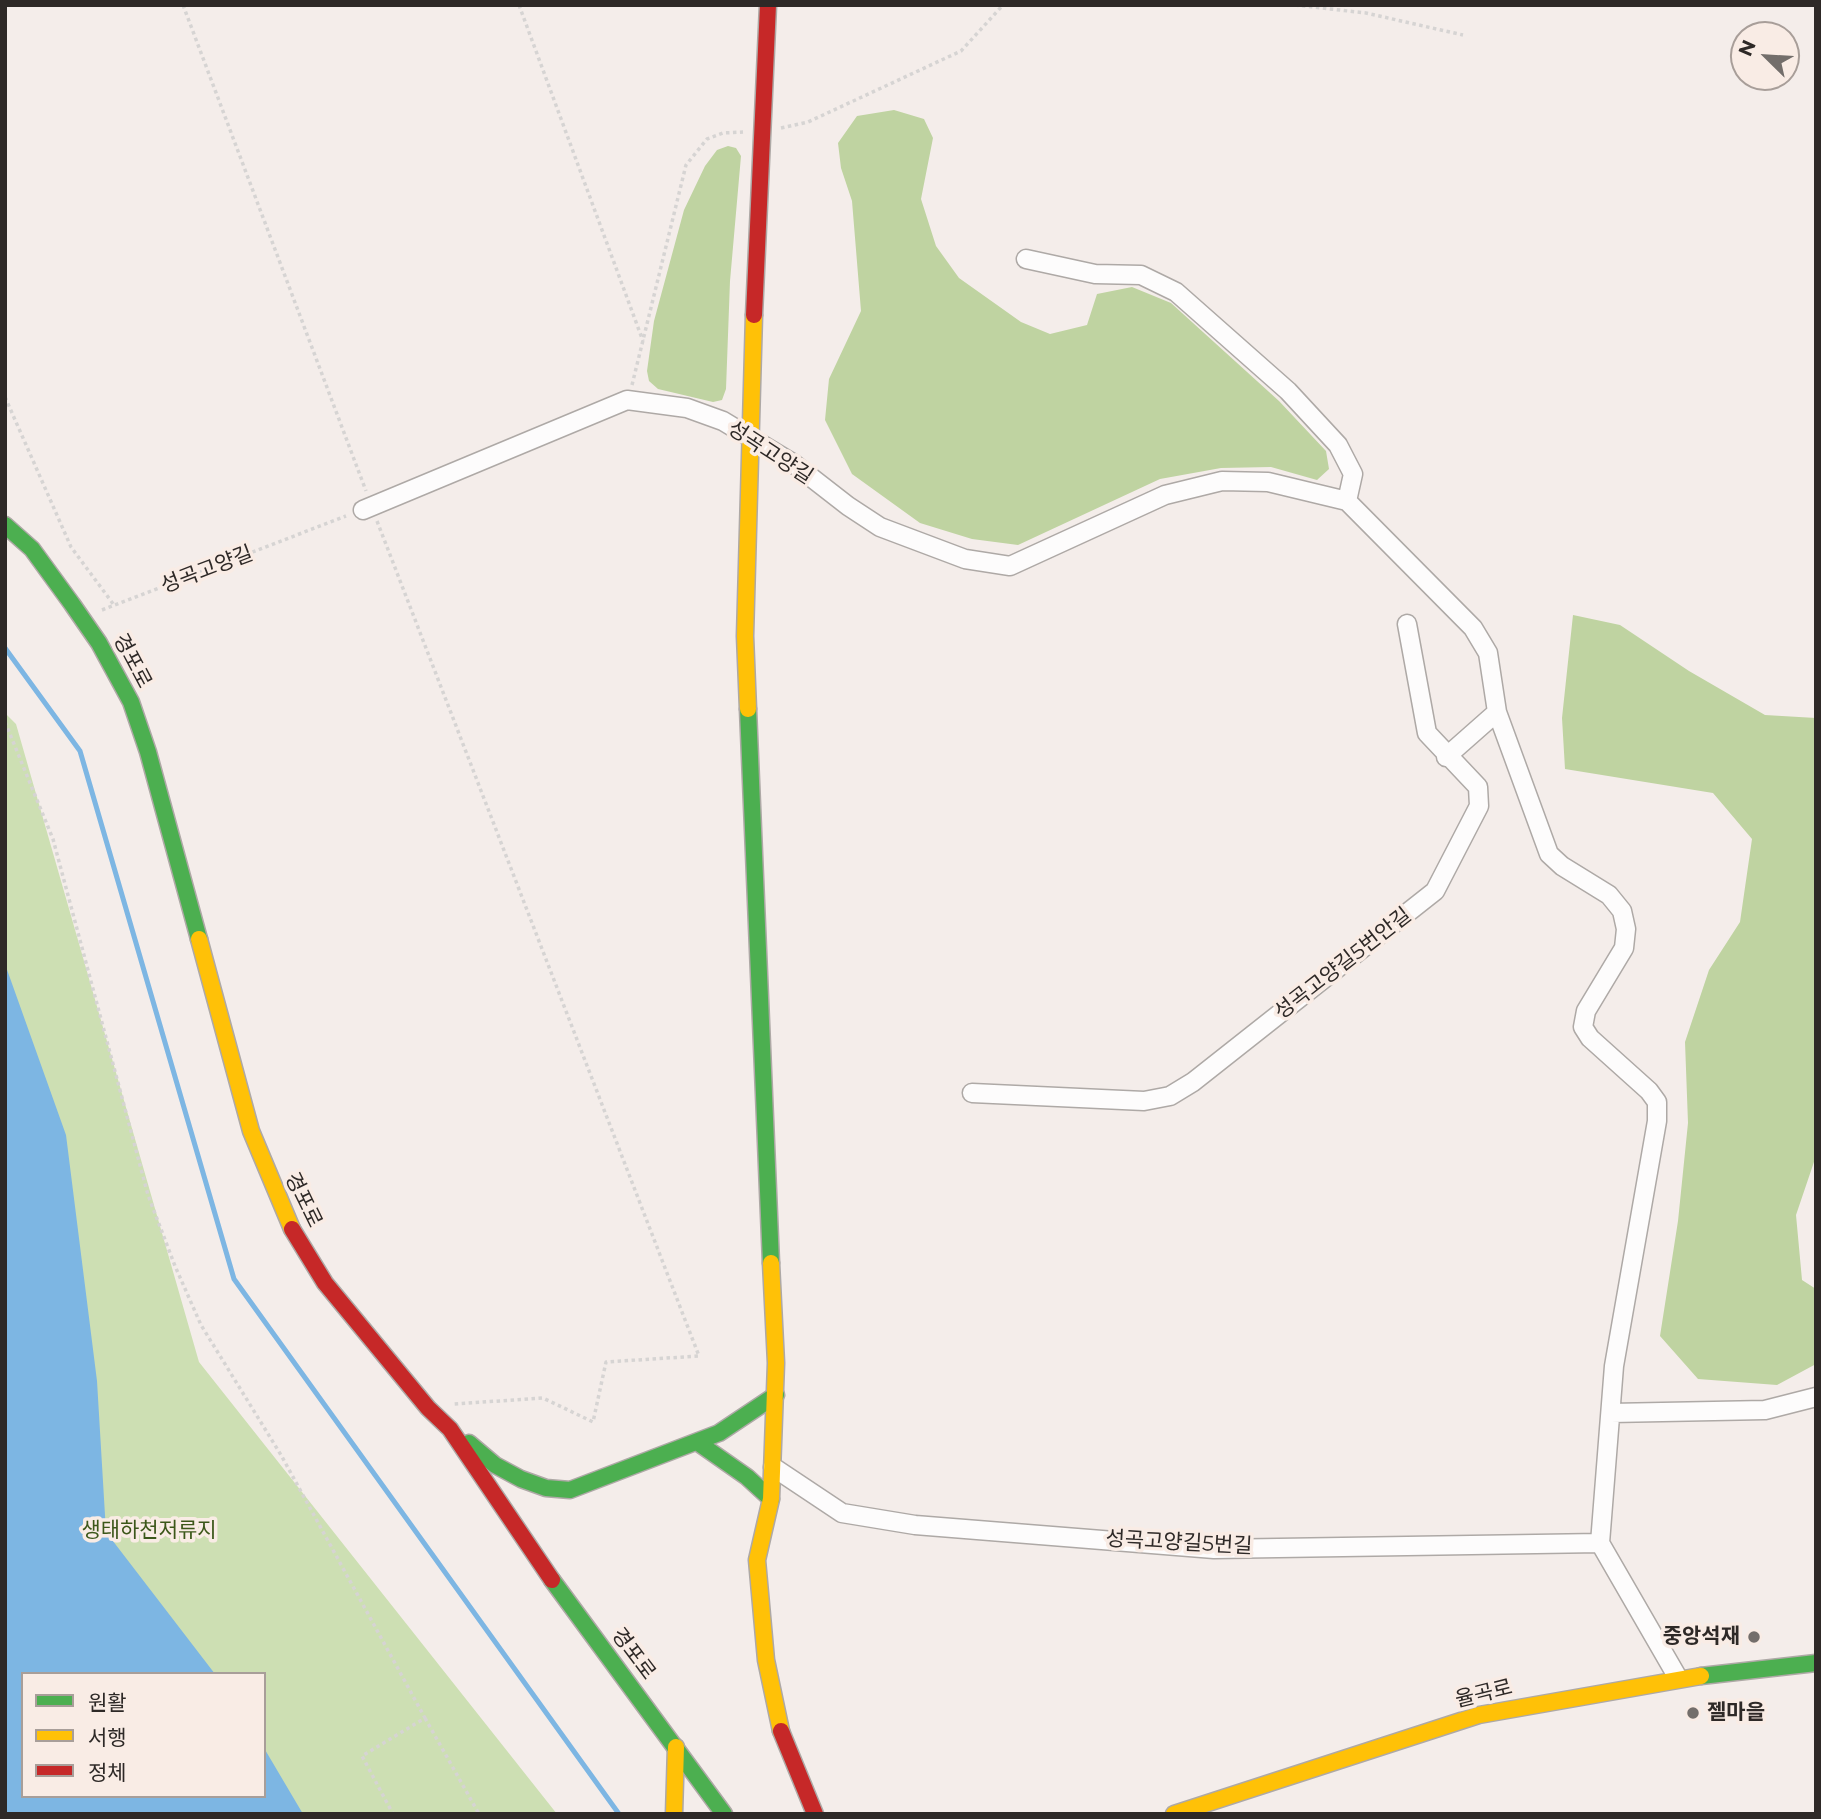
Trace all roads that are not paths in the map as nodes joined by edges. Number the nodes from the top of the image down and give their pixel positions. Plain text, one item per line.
1 (768, 5) edge
2 (1026, 259) dead end
3 (748, 434) junction
4 (1347, 501) junction
5 (368, 508) road end
6 (5, 525) edge
7 (1408, 624) dead end
8 (1497, 712) junction
9 (1446, 757) junction
10 (972, 1093) dead end
11 (776, 1395) junction
12 (1816, 1397) edge
13 (1611, 1413) junction
14 (450, 1429) junction
15 (697, 1442) junction
16 (773, 1467) junction
17 (771, 1499) junction
18 (1600, 1543) junction
19 (1816, 1663) edge
20 (1678, 1678) junction
21 (676, 1747) junction
22 (674, 1814) edge
23 (724, 1814) edge
24 (815, 1814) edge
25 (1174, 1814) edge

1 - 3 street
2 - 4 street
3 - 4 street, 성곡고양길
3 - 5 street, 성곡고양길
3 - 11 street
4 - 8 street
6 - 14 street, 경포로
7 - 9 street, 성곡고양길5번안길
8 - 9 street
8 - 13 street
9 - 10 street, 성곡고양길5번안길
11 - 15 street
11 - 16 street
12 - 13 street
13 - 18 street
14 - 15 street
14 - 21 street, 경포로
15 - 17 street
16 - 17 street
16 - 18 street, 성곡고양길5번길
17 - 24 street
18 - 20 street
19 - 20 street, 율곡로
20 - 25 street, 율곡로
21 - 22 street
21 - 23 street, 경포로

